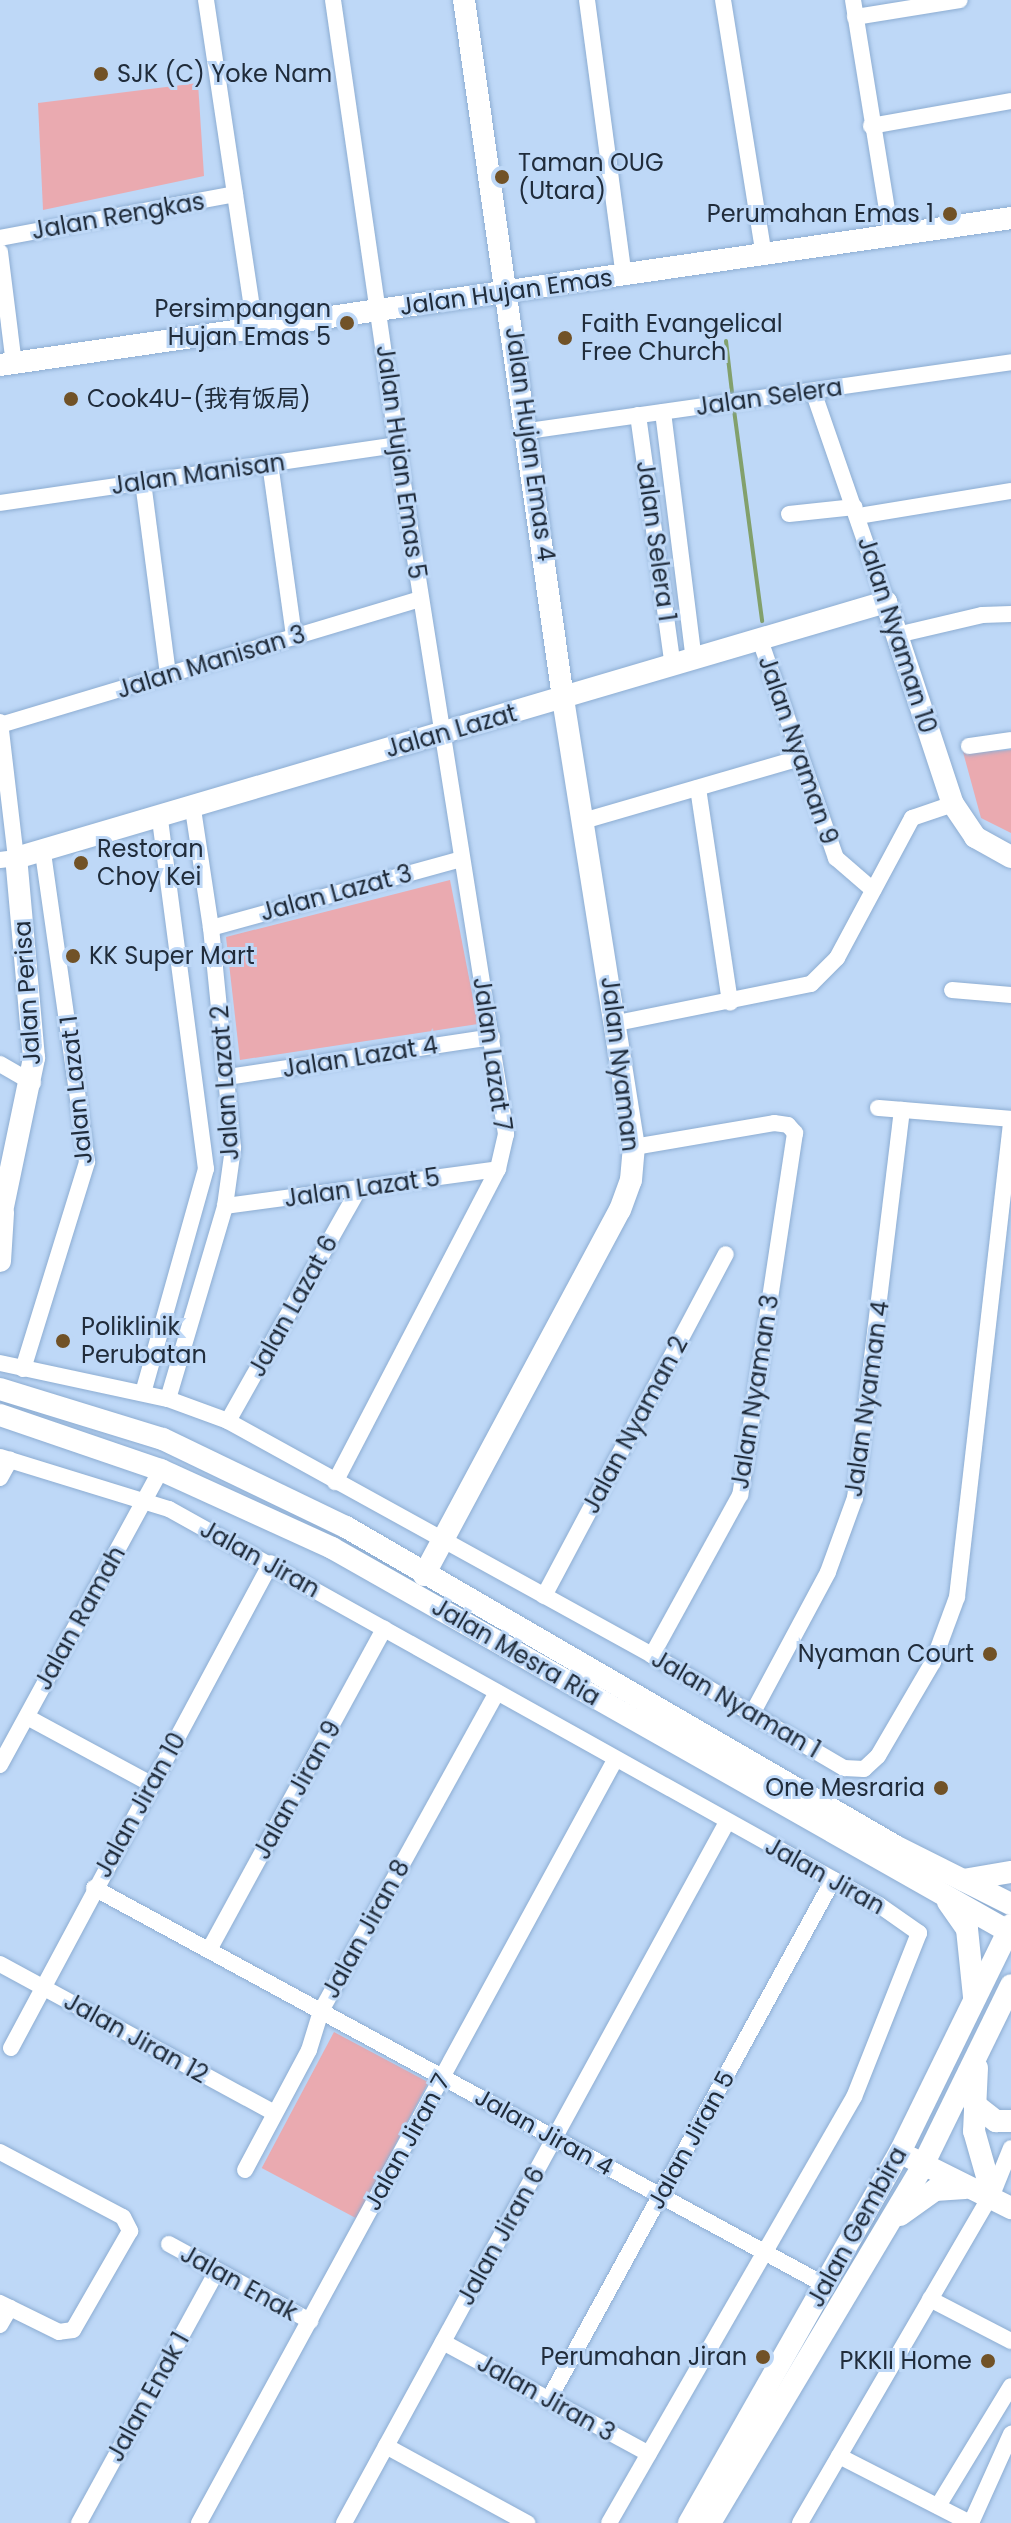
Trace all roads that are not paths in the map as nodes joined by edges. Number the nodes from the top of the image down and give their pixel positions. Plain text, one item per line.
1 (206, 0) edge
2 (333, 0) edge
3 (464, 0) edge
4 (587, 0) edge
5 (723, 0) edge
6 (853, 0) edge
7 (960, 0) edge
8 (855, 17) junction
9 (1011, 101) edge
10 (871, 126) junction
11 (235, 194) junction
12 (1011, 218) edge
13 (891, 235) junction
14 (0, 238) edge
15 (0, 252) edge
16 (764, 257) junction
17 (624, 276) junction
18 (508, 290) junction
19 (380, 309) junction
20 (255, 328) junction
21 (1011, 362) edge
22 (7, 364) edge
23 (813, 391) junction
24 (663, 412) junction
25 (638, 415) junction
26 (528, 431) junction
27 (397, 445) junction
28 (270, 463) junction
29 (143, 482) junction
30 (1011, 491) edge
31 (0, 503) edge
32 (857, 512) junction
33 (789, 514) dead end
34 (421, 599) junction
35 (886, 602) junction
36 (1011, 614) edge
37 (897, 635) junction
38 (294, 637) junction
39 (760, 640) junction
40 (684, 663) junction
41 (168, 674) junction
42 (563, 698) junction
43 (0, 723) edge
44 (444, 733) junction
45 (1011, 740) edge
46 (969, 746) dead end
47 (800, 758) junction
48 (698, 788) junction
49 (953, 804) junction
50 (193, 809) junction
51 (160, 819) junction
52 (583, 821) junction
53 (43, 852) junction
54 (1011, 857) edge
55 (8, 859) edge
56 (461, 859) junction
57 (873, 890) junction
58 (211, 928) junction
59 (952, 990) dead end
60 (1011, 995) edge
61 (730, 1003) junction
62 (617, 1023) junction
63 (492, 1037) junction
64 (0, 1064) edge
65 (228, 1077) junction
66 (33, 1083) junction
67 (878, 1108) dead end
68 (902, 1110) junction
69 (1011, 1119) edge
70 (1011, 1126) edge
71 (634, 1147) junction
72 (498, 1169) junction
73 (358, 1190) junction
74 (225, 1206) junction
75 (2, 1217) edge
76 (726, 1254) dead end
77 (0, 1261) edge
78 (0, 1363) edge
79 (23, 1369) junction
80 (0, 1389) edge
81 (143, 1393) junction
82 (168, 1399) junction
83 (0, 1415) edge
84 (228, 1421) junction
85 (125, 1427) junction
86 (200, 1454) junction
87 (5, 1458) edge
88 (161, 1470) junction
89 (0, 1478) edge
90 (335, 1482) junction
91 (144, 1501) junction
92 (442, 1542) junction
93 (271, 1563) junction
94 (424, 1575) junction
95 (544, 1596) junction
96 (384, 1629) junction
97 (652, 1655) junction
98 (497, 1692) junction
99 (752, 1714) junction
100 (27, 1717) junction
101 (615, 1760) junction
102 (0, 1765) edge
103 (151, 1784) junction
104 (727, 1822) junction
105 (1011, 1872) edge
106 (833, 1880) junction
107 (949, 1886) junction
108 (94, 1888) junction
109 (1011, 1904) edge
110 (1010, 1930) edge
111 (209, 1950) junction
112 (0, 1964) edge
113 (1011, 1985) edge
114 (41, 1986) junction
115 (974, 2002) junction
116 (321, 2011) junction
117 (11, 2048) dead end
118 (978, 2055) junction
119 (442, 2077) junction
120 (974, 2104) junction
121 (273, 2112) junction
122 (1011, 2121) edge
123 (554, 2138) junction
124 (902, 2146) junction
125 (1011, 2148) edge
126 (0, 2152) edge
127 (926, 2159) junction
128 (245, 2170) dead end
129 (992, 2192) edge
130 (660, 2196) junction
131 (1011, 2208) edge
132 (887, 2228) junction
133 (169, 2244) dead end
134 (765, 2253) junction
135 (217, 2271) junction
136 (825, 2285) junction
137 (930, 2299) junction
138 (5, 2306) edge
139 (310, 2321) junction
140 (0, 2325) edge
141 (1011, 2341) edge
142 (443, 2342) junction
143 (1011, 2386) edge
144 (549, 2399) junction
145 (1011, 2434) edge
146 (386, 2446) junction
147 (649, 2454) junction
148 (839, 2456) junction
149 (938, 2506) junction
150 (79, 2523) edge
151 (199, 2523) edge
152 (344, 2523) edge
153 (527, 2523) edge
154 (609, 2523) edge
155 (689, 2523) edge
156 (710, 2523) edge
157 (800, 2523) edge
158 (971, 2523) edge

1 - 11 street
2 - 19 street, Jalan Hujan Emas 5
3 - 18 street, Jalan Hujan Emas 4
4 - 17 street
5 - 16 street
6 - 8 street
7 - 8 street
8 - 10 street
9 - 10 street
10 - 13 street
11 - 14 street, Jalan Rengkas
11 - 20 street
12 - 13 street, Jalan Hujan Emas
13 - 16 street, Jalan Hujan Emas
15 - 22 street
16 - 17 street, Jalan Hujan Emas
17 - 18 street, Jalan Hujan Emas
18 - 19 street, Jalan Hujan Emas
18 - 26 street, Jalan Hujan Emas 4
19 - 20 street, Jalan Hujan Emas
19 - 27 street, Jalan Hujan Emas 5
20 - 22 street, Jalan Hujan Emas
21 - 23 street, Jalan Selera
23 - 24 street, Jalan Selera
23 - 32 street, Jalan Nyaman 10
24 - 25 street, Jalan Selera
24 - 40 street, Jalan Selera 1
25 - 26 street, Jalan Selera
25 - 40 street, Jalan Selera 1
26 - 42 street, Jalan Hujan Emas 4
27 - 28 street, Jalan Manisan
27 - 34 street, Jalan Hujan Emas 5
28 - 29 street, Jalan Manisan
28 - 38 street
29 - 31 street, Jalan Manisan
29 - 41 street
30 - 32 street
32 - 33 street
32 - 35 street, Jalan Nyaman 10
34 - 38 street, Jalan Manisan 3
34 - 44 street, Jalan Hujan Emas 5
35 - 37 street, Jalan Nyaman 10
35 - 39 street, Jalan Lazat
36 - 37 street
37 - 49 street, Jalan Nyaman 10
38 - 41 street, Jalan Manisan 3
39 - 40 street, Jalan Lazat
39 - 47 street, Jalan Nyaman 9
40 - 42 street, Jalan Lazat
41 - 43 street, Jalan Manisan 3
42 - 44 street, Jalan Lazat
42 - 52 street, Jalan Nyaman
43 - 55 street, Jalan Perisa
44 - 50 street, Jalan Lazat
44 - 56 street, Jalan Lazat 7
45 - 46 street
47 - 48 street
47 - 57 street, Jalan Nyaman 9
48 - 52 street
48 - 61 street
49 - 54 street, Jalan Nyaman 10
49 - 57 street
50 - 51 street, Jalan Lazat
50 - 58 street, Jalan Lazat 2
51 - 53 street, Jalan Lazat
51 - 81 street, Jalan Lazat 2
52 - 62 street, Jalan Nyaman
53 - 55 street, Jalan Lazat
53 - 79 street, Jalan Lazat 1
55 - 66 street, Jalan Perisa
56 - 58 street, Jalan Lazat 3
56 - 63 street, Jalan Lazat 7
57 - 61 street
58 - 65 street, Jalan Lazat 2
59 - 60 street
61 - 62 street
62 - 71 street, Jalan Nyaman
63 - 65 street, Jalan Lazat 4
63 - 72 street, Jalan Lazat 7
64 - 66 street
65 - 74 street, Jalan Lazat 2
66 - 75 street, Jalan Perisa
67 - 68 street
68 - 69 street
68 - 99 street, Jalan Nyaman 4
70 - 99 street, Jalan Nyaman 1
71 - 92 street, Jalan Nyaman
71 - 97 street, Jalan Nyaman 3
72 - 73 street, Jalan Lazat 5
72 - 90 street, Jalan Lazat 7
73 - 74 street, Jalan Lazat 5
73 - 84 street, Jalan Lazat 6
74 - 82 street, Jalan Lazat 2
75 - 77 street, Jalan Perisa
76 - 95 street, Jalan Nyaman 2
78 - 79 street, Jalan Nyaman 1
79 - 81 street, Jalan Nyaman 1
80 - 85 street, Jalan Mesra Ria
81 - 82 street, Jalan Nyaman 1
82 - 84 street, Jalan Nyaman 1
83 - 88 street, Jalan Mesra Ria
84 - 90 street, Jalan Nyaman 1
85 - 86 street, Jalan Mesra Ria
85 - 88 street
86 - 88 street
86 - 94 street, Jalan Mesra Ria
87 - 89 street
87 - 91 street, Jalan Jiran
88 - 91 street, Jalan Ramah
88 - 107 street, Jalan Mesra Ria
90 - 92 street, Jalan Nyaman 1
91 - 93 street, Jalan Jiran
91 - 100 street, Jalan Ramah
92 - 94 street, Jalan Nyaman
92 - 95 street, Jalan Nyaman 1
93 - 96 street, Jalan Jiran
93 - 103 street, Jalan Jiran 10
94 - 107 street, Jalan Mesra Ria
95 - 97 street, Jalan Nyaman 1
96 - 98 street, Jalan Jiran
96 - 111 street, Jalan Jiran 9
97 - 99 street, Jalan Nyaman 1
98 - 101 street, Jalan Jiran
98 - 116 street, Jalan Jiran 8
100 - 102 street, Jalan Ramah
100 - 103 street
101 - 104 street, Jalan Jiran
101 - 119 street, Jalan Jiran 7
103 - 108 street, Jalan Jiran 10
104 - 106 street, Jalan Jiran
104 - 123 street, Jalan Jiran 6
105 - 107 street
106 - 130 street, Jalan Jiran 5
106 - 134 street, Jalan Jiran
107 - 109 street, Jalan Mesra Ria
107 - 110 street, Jalan Mesra Ria
107 - 115 street
108 - 111 street, Jalan Jiran 4
108 - 114 street, Jalan Jiran 10
110 - 115 street, Jalan Gembira
111 - 116 street, Jalan Jiran 4
112 - 114 street, Jalan Jiran 12
113 - 118 street, Jalan Gembira
114 - 117 street, Jalan Jiran 10
114 - 121 street, Jalan Jiran 12
115 - 124 street, Jalan Gembira
116 - 119 street, Jalan Jiran 4
116 - 121 street, Jalan Jiran 8
118 - 120 street
118 - 127 street, Jalan Gembira
119 - 123 street, Jalan Jiran 4
119 - 139 street, Jalan Jiran 7
120 - 122 street
120 - 129 street
121 - 128 street, Jalan Jiran 8
123 - 130 street, Jalan Jiran 4
123 - 142 street, Jalan Jiran 6
124 - 127 street
124 - 136 street, Jalan Gembira
125 - 129 street
126 - 138 street
127 - 129 street
127 - 132 street, Jalan Gembira
129 - 131 street
129 - 132 street
129 - 137 street
130 - 134 street, Jalan Jiran 4
130 - 144 street, Jalan Jiran 5
132 - 156 street, Jalan Gembira
133 - 135 street, Jalan Enak
134 - 136 street, Jalan Jiran 4
134 - 147 street, Jalan Jiran
135 - 139 street, Jalan Enak
135 - 150 street, Jalan Enak 1
136 - 155 street, Jalan Gembira
137 - 141 street
137 - 148 street
138 - 140 street
139 - 151 street, Jalan Jiran 7
142 - 144 street, Jalan Jiran 3
142 - 146 street, Jalan Jiran 6
143 - 149 street
144 - 147 street, Jalan Jiran 3
145 - 158 street
146 - 152 street, Jalan Jiran 6
146 - 153 street
147 - 154 street, Jalan Jiran
148 - 149 street
148 - 157 street
149 - 158 street

